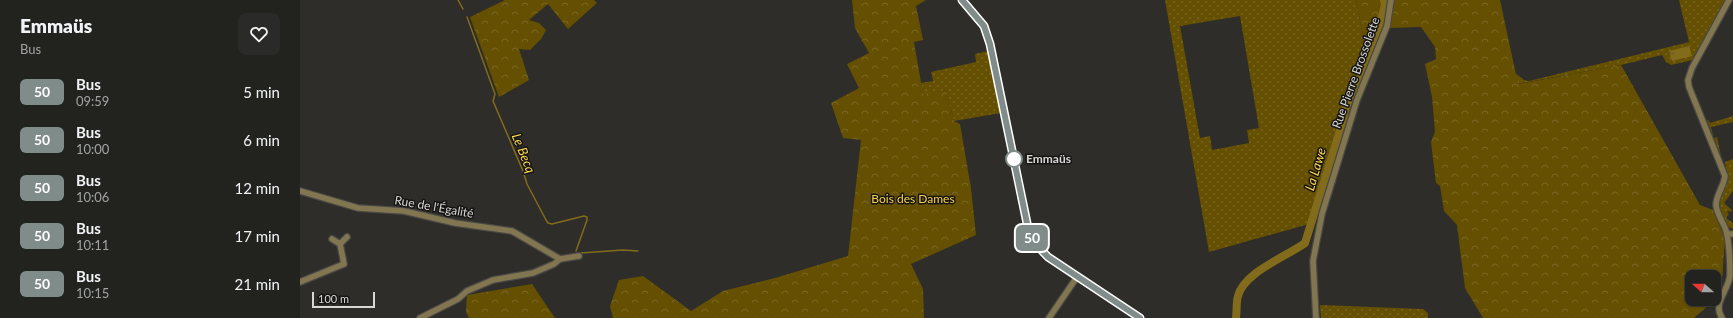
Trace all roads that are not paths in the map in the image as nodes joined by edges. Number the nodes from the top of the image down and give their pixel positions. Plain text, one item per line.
1 (962, 0) edge
2 (1391, 0) edge
3 (1729, 0) edge
4 (300, 191) edge
5 (1730, 234) edge
6 (347, 237) dead end
7 (332, 239) dead end
8 (340, 244) junction
9 (579, 256) dead end
10 (560, 258) junction
11 (1077, 277) junction
12 (300, 282) edge
13 (1132, 316) edge
14 (420, 318) edge
15 (1049, 318) edge
16 (1140, 318) edge
17 (1316, 318) edge
18 (1722, 318) edge

1 - 11 street
2 - 17 street, Rue Pierre Brossolette
3 - 5 street
4 - 10 street, Rue de l'Égalité
5 - 18 street
6 - 8 street
7 - 8 street
8 - 12 street
9 - 10 street
10 - 14 street
11 - 13 street
11 - 15 street
13 - 16 street

